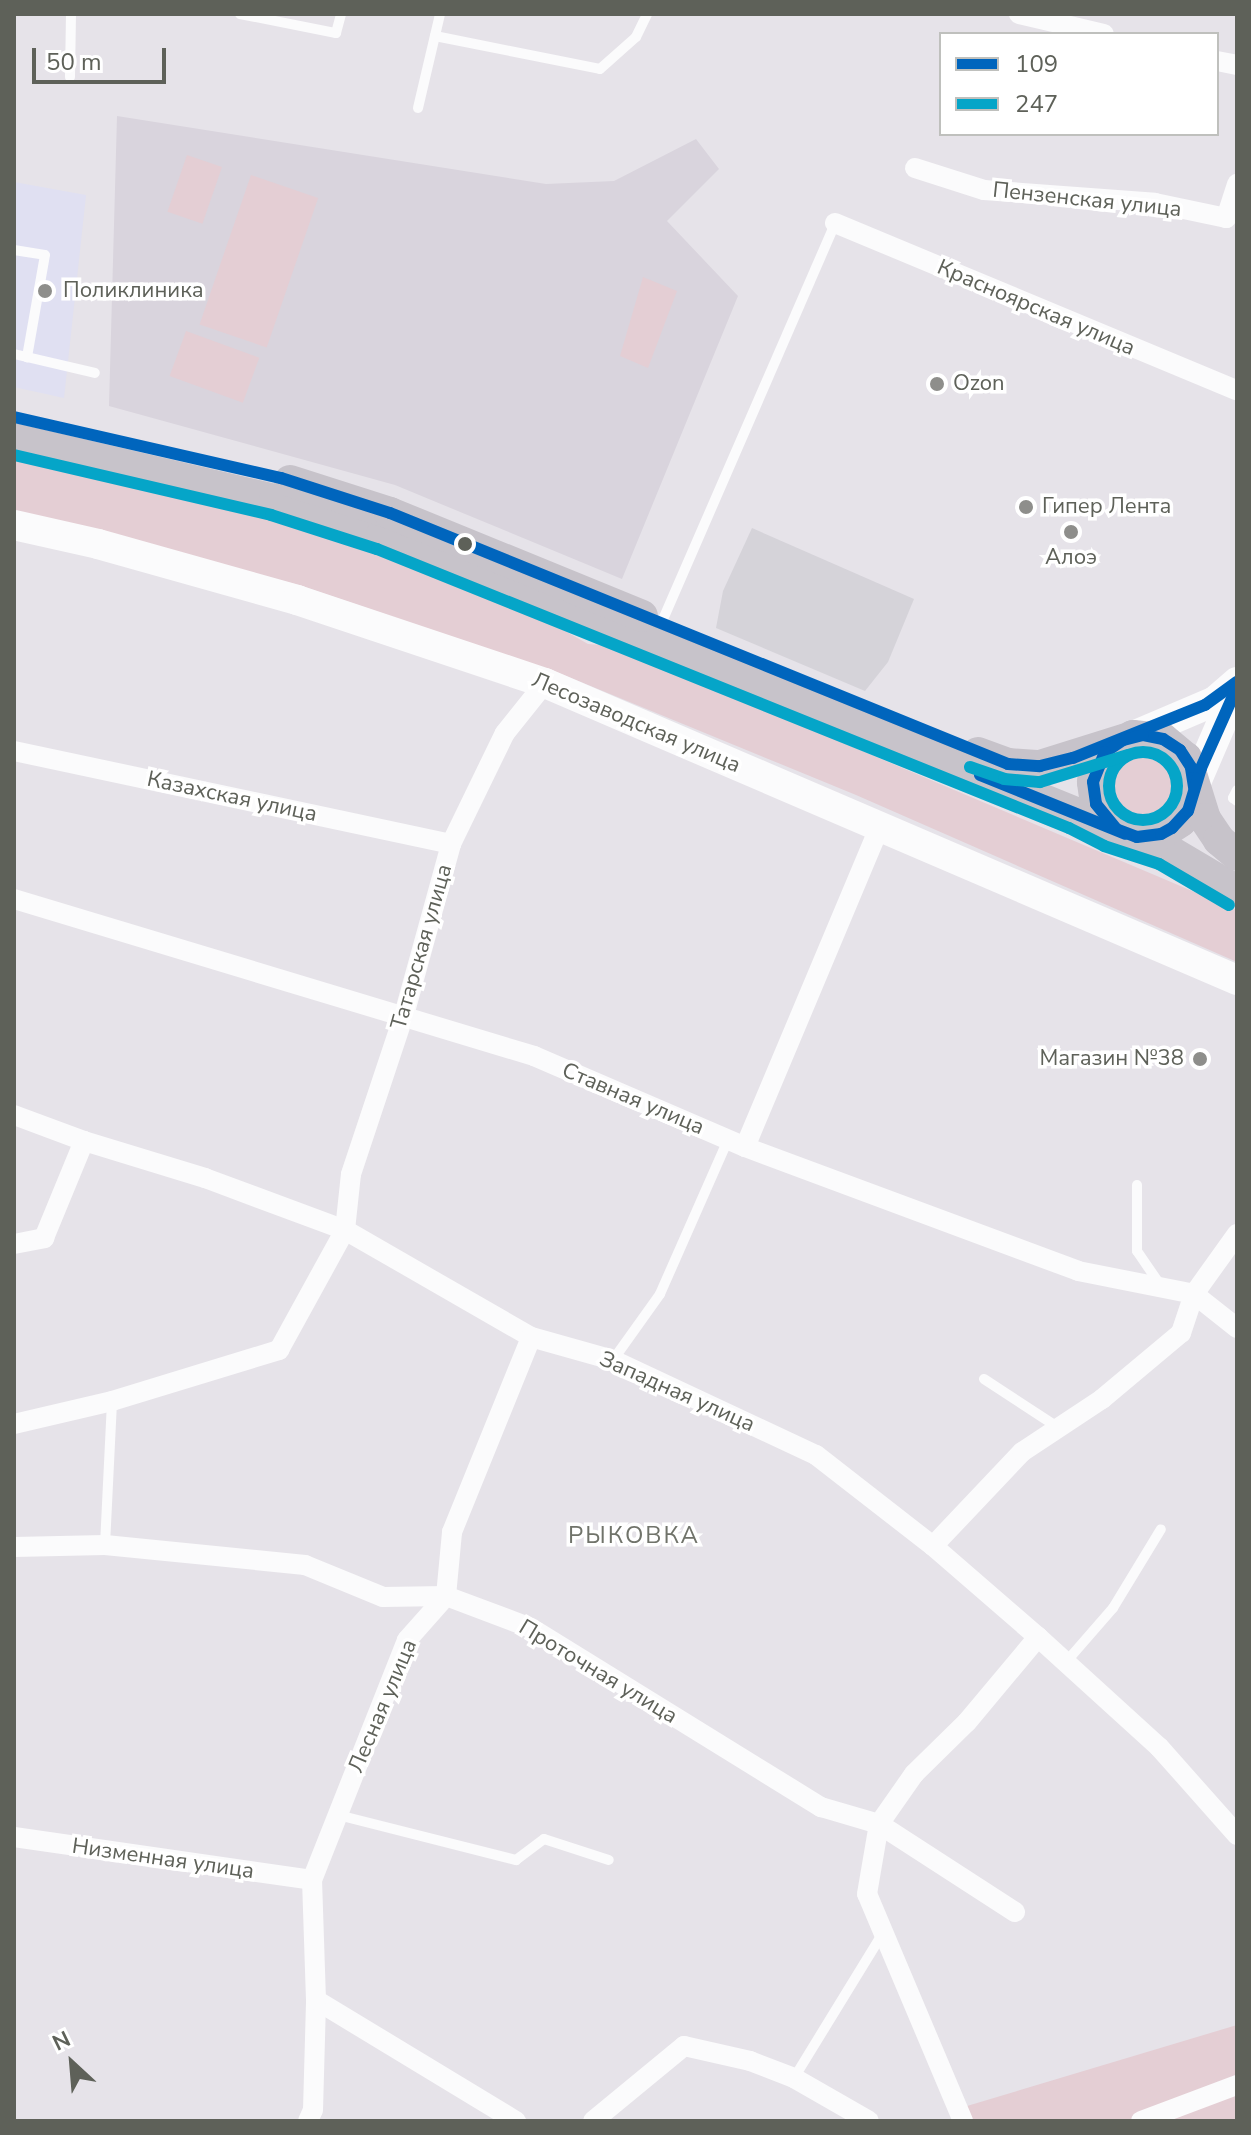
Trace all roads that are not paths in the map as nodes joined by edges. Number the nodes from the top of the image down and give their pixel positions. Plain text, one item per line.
1 (71, 14) edge
2 (240, 14) edge
3 (341, 14) edge
4 (440, 14) edge
5 (647, 14) edge
6 (1019, 14) edge
7 (1096, 32) edge
8 (435, 36) junction
9 (70, 77) dead end
10 (418, 108) dead end
11 (915, 168) dead end
12 (1237, 184) edge
13 (835, 223) joint
14 (14, 250) edge
15 (14, 354) edge
16 (27, 357) junction
17 (95, 373) dead end
18 (1237, 390) edge
19 (14, 417) edge
20 (14, 439) edge
21 (14, 525) edge
22 (661, 624) junction
23 (545, 683) junction
24 (1236, 690) edge
25 (1123, 740) junction
26 (14, 751) edge
27 (1194, 787) junction
28 (1237, 790) edge
29 (1237, 801) edge
30 (880, 826) junction
31 (1126, 834) junction
32 (451, 844) junction
33 (1237, 855) edge
34 (1237, 891) edge
35 (14, 899) edge
36 (1237, 980) edge
37 (404, 1015) junction
38 (14, 1115) edge
39 (84, 1141) junction
40 (736, 1144) junction
41 (1137, 1185) dead end
42 (345, 1230) junction
43 (1237, 1234) edge
44 (14, 1244) edge
45 (1162, 1287) junction
46 (1194, 1294) junction
47 (1237, 1328) edge
48 (531, 1337) junction
49 (613, 1360) junction
50 (984, 1379) dead end
51 (112, 1401) junction
52 (14, 1424) edge
53 (1059, 1428) junction
54 (1161, 1529) dead end
55 (105, 1545) junction
56 (933, 1546) junction
57 (14, 1547) edge
58 (446, 1596) junction
59 (1038, 1637) junction
60 (1066, 1662) junction
61 (338, 1815) junction
62 (879, 1824) junction
63 (1237, 1835) edge
64 (14, 1837) edge
65 (609, 1860) dead end
66 (312, 1880) junction
67 (1015, 1912) dead end
68 (884, 1932) junction
69 (316, 2000) junction
70 (794, 2078) junction
71 (1237, 2085) edge
72 (308, 2121) edge
73 (516, 2121) edge
74 (593, 2121) edge
75 (869, 2121) edge
76 (963, 2121) edge
77 (1141, 2121) edge

1 - 9 lane
2 - 3 lane
4 - 8 lane
5 - 8 lane
6 - 7 street
8 - 10 lane
11 - 12 street, Пензенская улица
13 - 18 street, Красноярская улица
13 - 22 lane
14 - 16 lane
15 - 16 lane
16 - 17 lane
19 - 22 main road
20 - 31 main road
21 - 23 street, Лесозаводская улица
22 - 25 main road
23 - 30 street, Лесозаводская улица
23 - 32 street, Татарская улица
24 - 25 street
24 - 27 street
25 - 27 main road
25 - 31 main road
26 - 32 street, Казахская улица
27 - 31 main road
27 - 33 main road
28 - 29 lane
30 - 36 street, Лесозаводская улица
30 - 40 street
31 - 34 main road
32 - 37 street, Татарская улица
35 - 37 street, Ставная улица
37 - 40 street, Ставная улица
37 - 42 street, Татарская улица
38 - 39 street, Западная улица
39 - 42 street, Западная улица
39 - 44 street
40 - 45 street, Ставная улица
40 - 49 lane
41 - 45 lane
42 - 48 street, Западная улица
42 - 51 street
43 - 46 street
45 - 46 street, Ставная улица
46 - 47 street, Ставная улица
46 - 53 street
48 - 49 street, Западная улица
48 - 58 street
49 - 56 street, Западная улица
50 - 53 lane
51 - 52 street
51 - 55 lane
53 - 56 street
54 - 60 lane
55 - 57 street, Проточная улица
55 - 58 street, Проточная улица
56 - 59 street, Западная улица
58 - 61 street, Лесная улица
58 - 62 street, Проточная улица
59 - 60 street, Западная улица
59 - 62 street
60 - 63 street, Западная улица
61 - 65 lane
61 - 66 street, Лесная улица
62 - 67 street, Проточная улица
62 - 68 street
64 - 66 street, Низменная улица
66 - 69 street, Лесная улица
68 - 70 lane
68 - 76 street
69 - 72 street, Лесная улица
69 - 73 street
70 - 74 street
70 - 75 street
71 - 77 street

